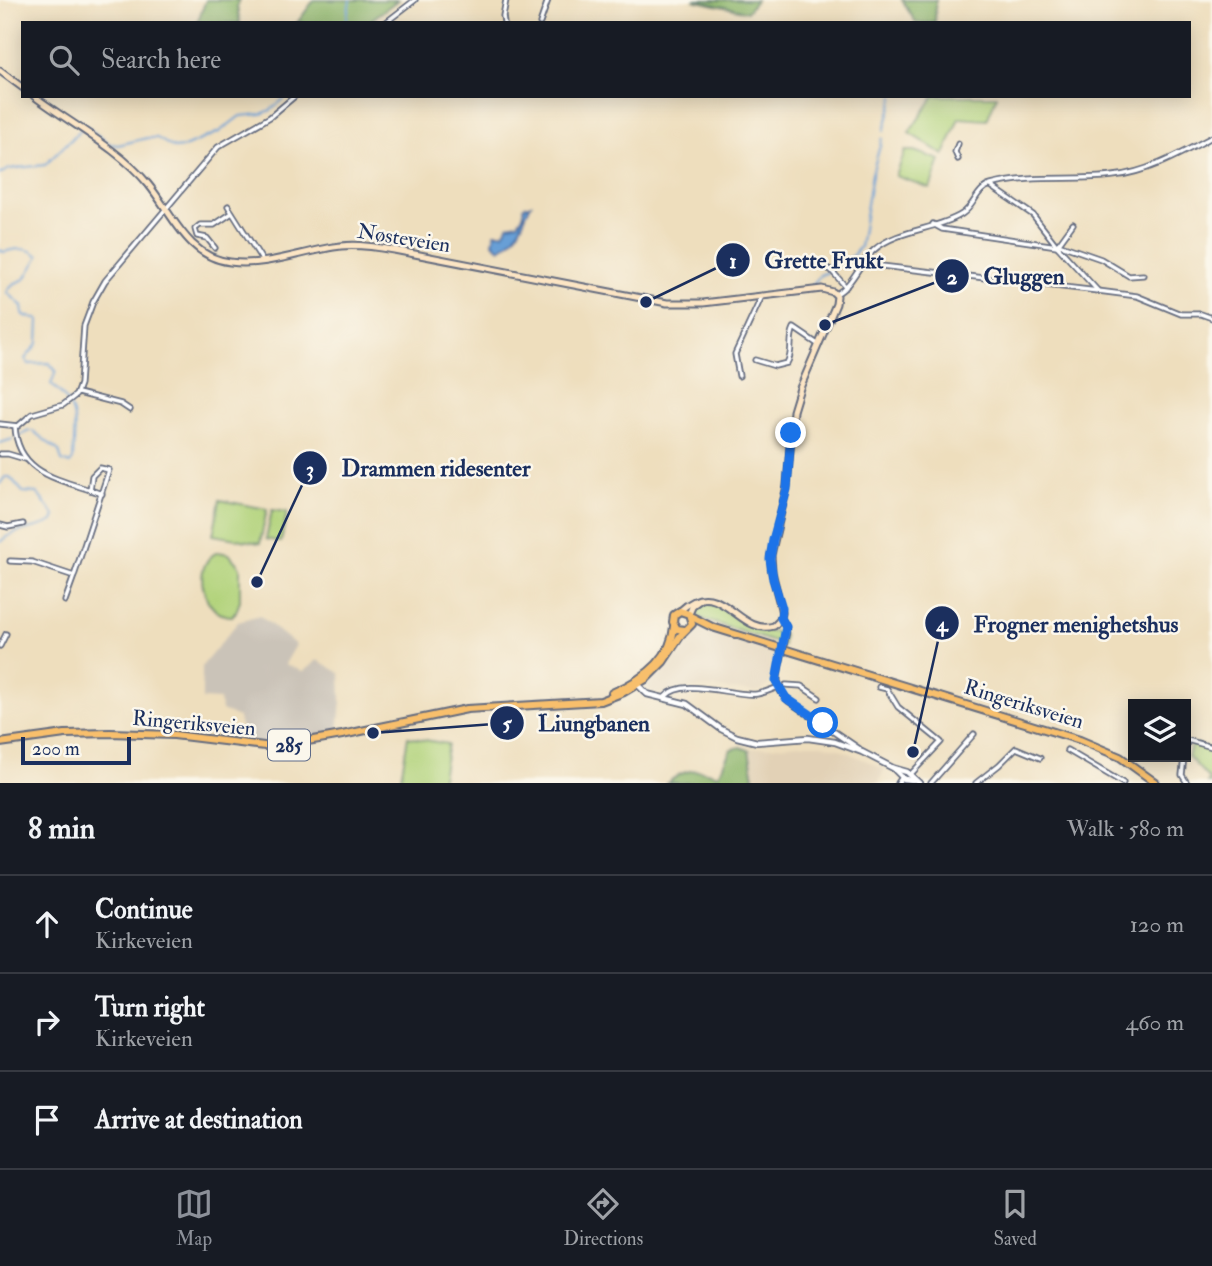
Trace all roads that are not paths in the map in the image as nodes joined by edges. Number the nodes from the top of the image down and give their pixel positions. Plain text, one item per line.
1 (415, 0) edge
2 (506, 0) edge
3 (548, 0) edge
4 (388, 21) edge
5 (504, 21) edge
6 (541, 21) edge
7 (0, 71) edge
8 (21, 87) edge
9 (37, 98) edge
10 (293, 98) edge
11 (1212, 137) edge
12 (958, 144) dead end
13 (958, 159) dead end
14 (989, 185) junction
15 (228, 206) dead end
16 (166, 209) junction
17 (232, 213) junction
18 (1073, 223) dead end
19 (933, 224) junction
20 (1057, 245) junction
21 (215, 247) dead end
22 (262, 261) junction
23 (812, 261) dead end
24 (863, 263) junction
25 (1143, 275) dead end
26 (846, 287) junction
27 (1098, 291) junction
28 (834, 293) junction
29 (762, 296) junction
30 (1212, 318) edge
31 (819, 345) junction
32 (755, 360) dead end
33 (738, 376) dead end
34 (78, 393) junction
35 (130, 410) dead end
36 (0, 424) edge
37 (15, 426) junction
38 (0, 454) edge
39 (27, 460) junction
40 (90, 491) junction
41 (102, 494) junction
42 (23, 524) dead end
43 (0, 525) edge
44 (10, 561) dead end
45 (74, 576) junction
46 (703, 598) junction
47 (65, 601) dead end
48 (680, 611) junction
49 (691, 615) junction
50 (781, 618) junction
51 (777, 625) junction
52 (674, 626) junction
53 (712, 627) junction
54 (687, 629) junction
55 (786, 633) junction
56 (6, 634) dead end
57 (0, 646) edge
58 (639, 683) junction
59 (786, 685) dead end
60 (778, 687) junction
61 (879, 687) dead end
62 (665, 697) junction
63 (819, 698) dead end
64 (974, 734) dead end
65 (1191, 741) edge
66 (0, 743) edge
67 (1212, 747) edge
68 (1067, 750) dead end
69 (862, 752) junction
70 (1040, 758) dead end
71 (1184, 762) edge
72 (904, 777) edge
73 (1185, 781) edge
74 (916, 782) edge
75 (932, 783) edge
76 (976, 783) edge
77 (1123, 783) edge
78 (1156, 783) edge

1 - 4 street
2 - 5 street
3 - 6 street
7 - 8 main road
9 - 16 main road, Nøsteveien
10 - 16 street
11 - 14 street
12 - 13 street
14 - 19 street
14 - 20 street
15 - 17 street
16 - 22 main road, Nøsteveien
16 - 34 street
17 - 21 street
17 - 22 street
18 - 20 street
19 - 20 street
19 - 24 street
20 - 25 street
20 - 27 street
22 - 29 main road, Nøsteveien
23 - 26 street
24 - 26 street
24 - 27 street
26 - 28 street
27 - 30 street
28 - 29 main road, Nøsteveien
28 - 31 main road
29 - 33 street
31 - 32 street
31 - 50 main road
34 - 35 street
34 - 37 street
36 - 37 street
37 - 39 street
38 - 39 street
39 - 40 street
40 - 41 street
40 - 41 street
41 - 45 street
42 - 43 street
44 - 45 street
45 - 47 street
46 - 48 main road
46 - 49 main road
46 - 51 main road
48 - 49 main road
48 - 52 main road, 285
49 - 53 main road, Ringeriksveien
49 - 54 main road, 285
50 - 51 main road
50 - 55 street
51 - 55 street
52 - 54 main road
52 - 58 main road, Ringeriksveien / 285
53 - 54 main road, Ringeriksveien
53 - 78 main road, Ringeriksveien
54 - 58 main road, Ringeriksveien / 285
55 - 60 street, bridge
56 - 57 street
58 - 62 street
58 - 66 main road, Ringeriksveien / 285
59 - 63 street
60 - 62 street
60 - 69 street
61 - 72 street
62 - 69 street
64 - 75 street
65 - 67 street
68 - 77 street
69 - 72 street
70 - 76 street
71 - 73 street
72 - 74 street

